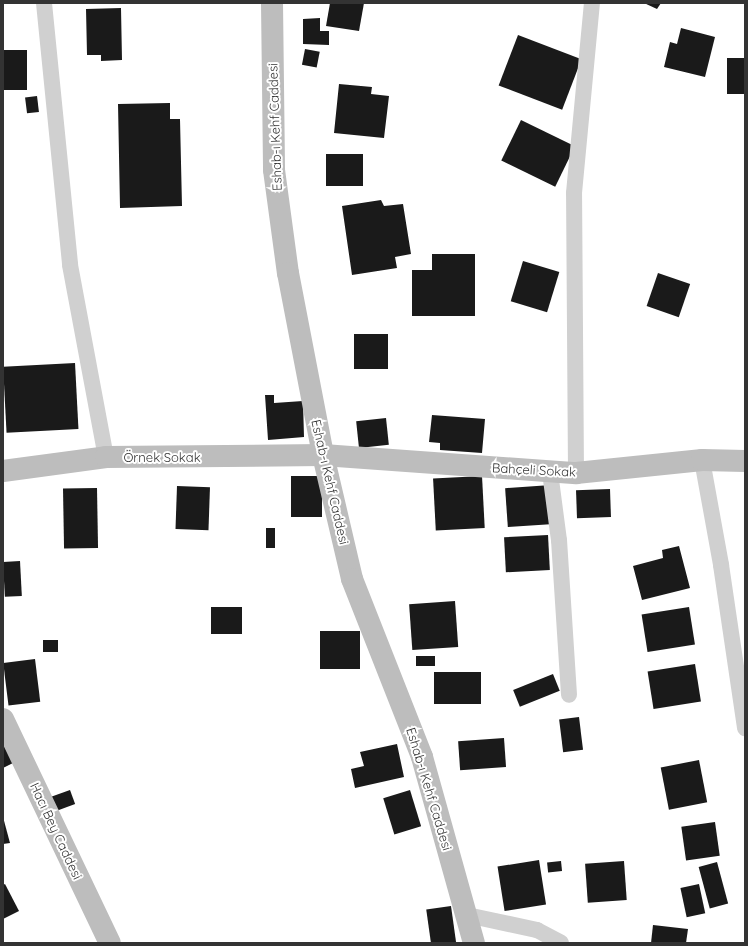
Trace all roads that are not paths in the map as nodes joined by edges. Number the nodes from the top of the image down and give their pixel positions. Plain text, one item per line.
1 (44, 3) edge
2 (272, 3) edge
3 (592, 3) edge
4 (323, 456) junction
5 (106, 457) junction
6 (702, 460) junction
7 (745, 461) edge
8 (3, 471) edge
9 (550, 472) junction
10 (576, 473) junction
11 (569, 695) dead end
12 (3, 719) edge
13 (745, 728) edge
14 (467, 915) junction
15 (110, 943) edge
16 (474, 943) edge
17 (561, 943) edge

1 - 5 street
2 - 4 street, Eshab-ı Kehf Caddesi
3 - 10 street
4 - 5 street, Örnek Sokak
4 - 9 street, Bahçeli Sokak
4 - 14 street, Eshab-ı Kehf Caddesi
5 - 8 street, Örnek Sokak
6 - 7 street, Bahçeli Sokak
6 - 10 street, Bahçeli Sokak
6 - 13 street
9 - 10 street, Bahçeli Sokak
9 - 11 street
12 - 15 street, Hacı Bey Caddesi
14 - 16 street, Eshab-ı Kehf Caddesi
14 - 17 street

